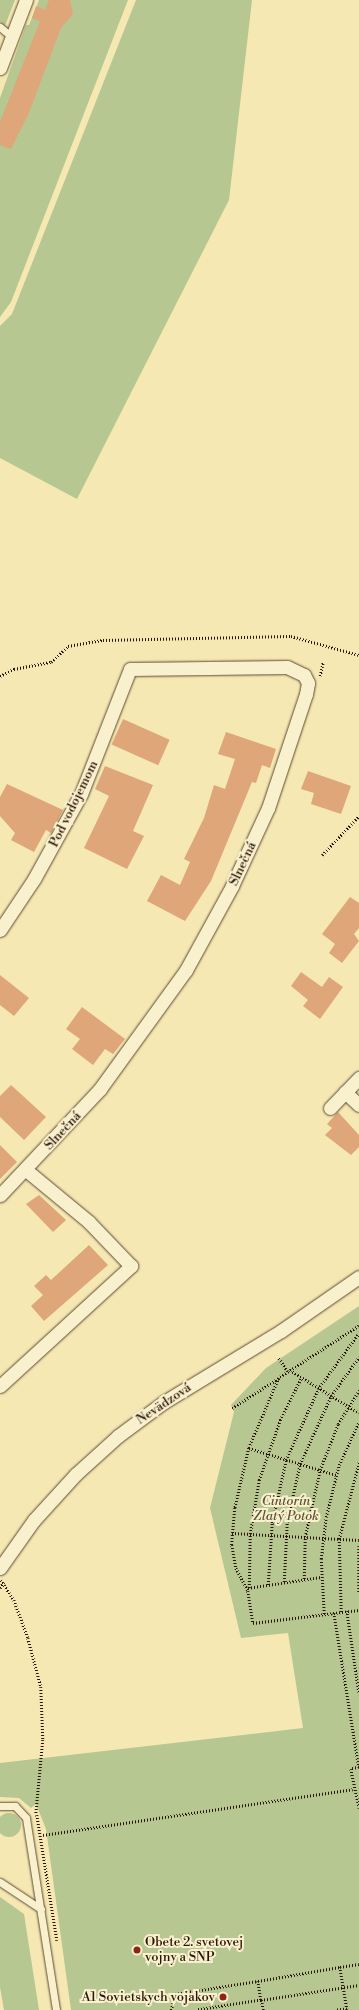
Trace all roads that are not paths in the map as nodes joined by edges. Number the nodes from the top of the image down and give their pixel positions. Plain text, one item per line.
1 (26, 0) edge
2 (0, 27) edge
3 (12, 37) junction
4 (0, 68) edge
5 (130, 669) joint
6 (0, 930) edge
7 (359, 1078) edge
8 (345, 1092) junction
9 (359, 1105) edge
10 (330, 1108) dead end
11 (26, 1170) junction
12 (0, 1195) edge
13 (359, 1278) edge
14 (0, 1386) edge
15 (0, 1568) edge
16 (0, 1806) edge
17 (0, 1882) edge
18 (41, 1908) junction
19 (56, 2010) edge

1 - 3 street
2 - 3 lane
3 - 4 street
5 - 6 street, Pod vodojemom
5 - 11 street, Slnečná
7 - 8 street
8 - 9 street
8 - 10 street
11 - 12 street, Slnečná
11 - 14 street
13 - 15 street, Nevädzová
16 - 18 lane
17 - 18 lane
18 - 19 lane

